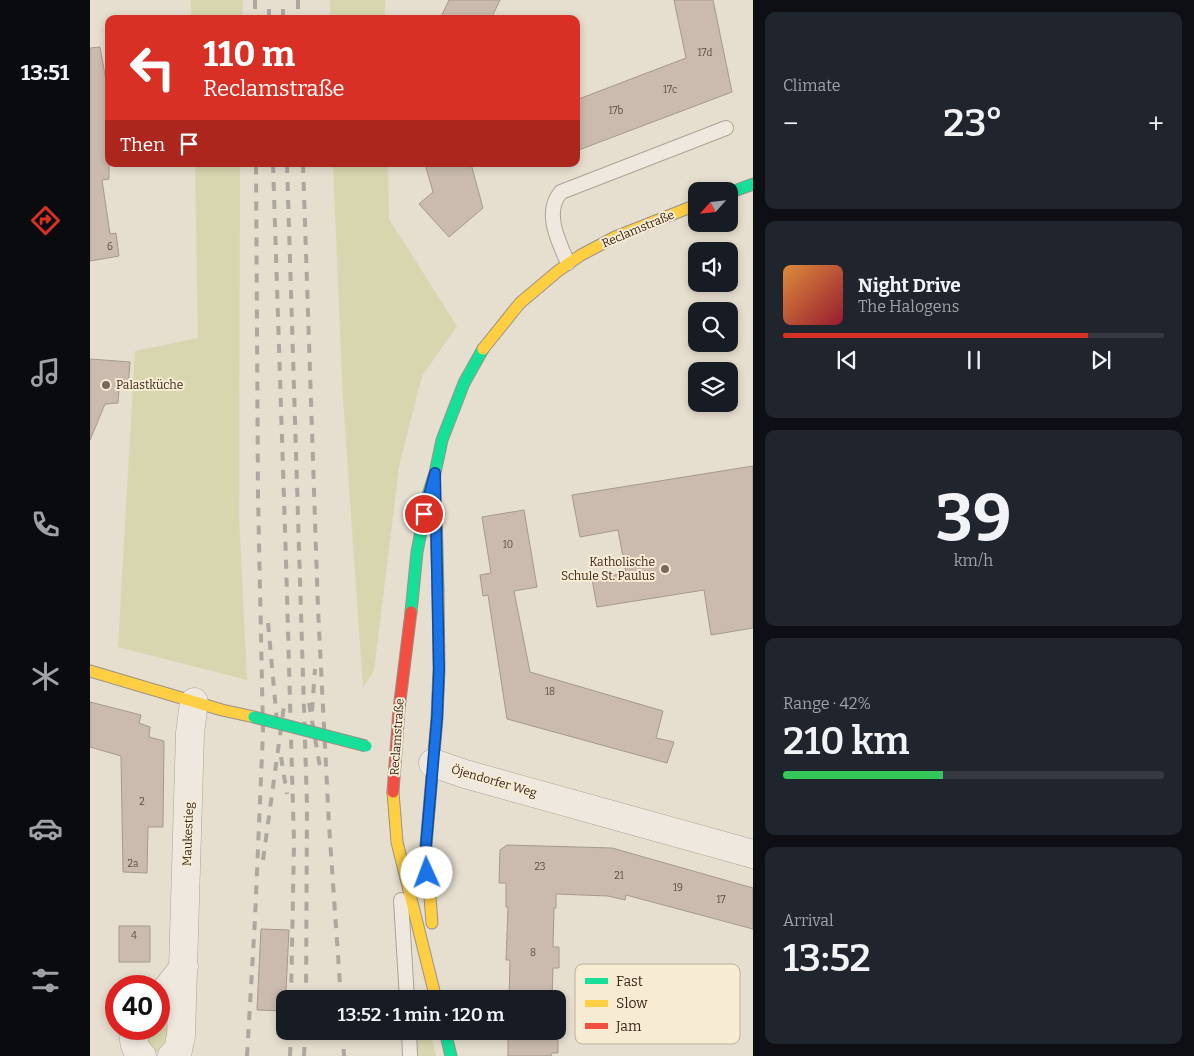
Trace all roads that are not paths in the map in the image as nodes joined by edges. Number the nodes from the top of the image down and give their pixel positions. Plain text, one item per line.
1 (726, 128) dead end
2 (753, 184) edge
3 (738, 190) edge
4 (688, 208) edge
5 (568, 263) junction
6 (435, 473) junction
7 (90, 671) edge
8 (194, 702) junction
9 (392, 754) junction
10 (428, 762) junction
11 (397, 842) junction
12 (753, 854) edge
13 (434, 932) dead end
14 (436, 952) dead end
15 (184, 967) junction
16 (170, 985) edge
17 (406, 990) edge
18 (434, 990) edge
19 (442, 990) edge
20 (134, 1040) edge
21 (409, 1040) edge
22 (448, 1040) edge
23 (142, 1056) edge
24 (172, 1056) edge
25 (410, 1056) edge
26 (451, 1056) edge

1 - 5 lane
2 - 3 street
4 - 5 street, Reclamstraße
5 - 6 street, Reclamstraße
6 - 9 street, Reclamstraße
6 - 10 street, Reclamstraße
7 - 8 street
8 - 9 street, bridge
8 - 15 street, Maukestieg
9 - 11 street, Reclamstraße
10 - 12 street, Öjendorfer Weg
10 - 13 street, Reclamstraße
11 - 17 lane
11 - 18 street, Reclamstraße
14 - 19 street
15 - 16 street
15 - 24 street, Maukestieg
20 - 23 street
21 - 25 lane
22 - 26 street

